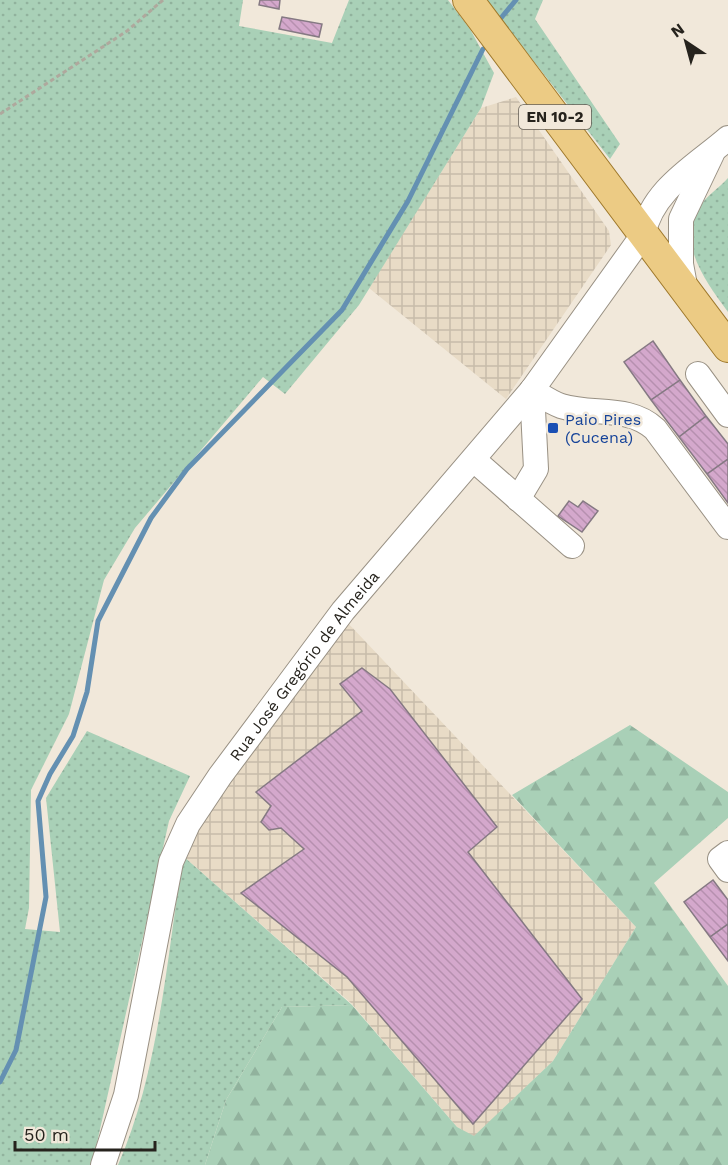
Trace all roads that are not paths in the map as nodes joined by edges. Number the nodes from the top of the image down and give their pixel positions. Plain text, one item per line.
1 (468, 0) edge
2 (720, 145) edge
3 (609, 189) junction
4 (667, 189) junction
5 (681, 219) junction
6 (643, 235) junction
7 (686, 293) junction
8 (728, 347) edge
9 (698, 375) dead end
10 (532, 390) junction
11 (728, 415) edge
12 (474, 460) junction
13 (518, 499) junction
14 (728, 527) edge
15 (572, 546) dead end
16 (728, 853) edge
17 (728, 870) edge
18 (103, 1165) edge

1 - 3 main road, EN 10-2
2 - 4 street
2 - 5 street
3 - 4 street
3 - 6 main road, EN 10-2
4 - 6 street, Rua José Gregório de Almeida
5 - 6 street
5 - 7 street
6 - 7 main road, EN 10-2
6 - 10 street, Rua José Gregório de Almeida
7 - 8 main road, EN 10-2
9 - 11 street
10 - 12 street, Rua José Gregório de Almeida
10 - 13 street
10 - 14 street
12 - 13 street
12 - 18 street, Rua José Gregório de Almeida
13 - 15 street
16 - 17 street

